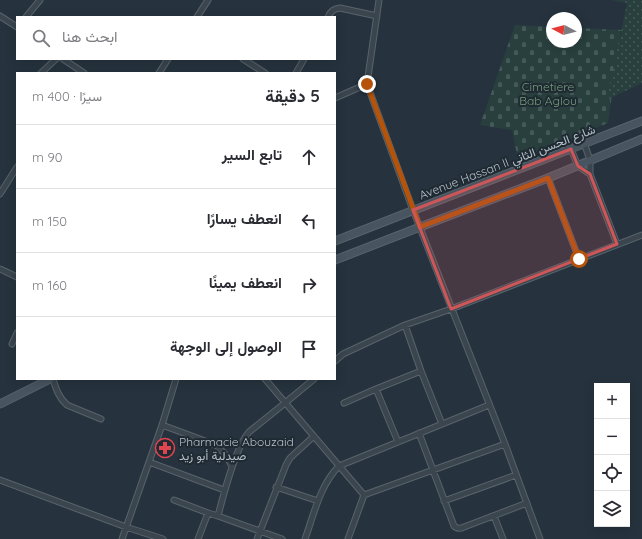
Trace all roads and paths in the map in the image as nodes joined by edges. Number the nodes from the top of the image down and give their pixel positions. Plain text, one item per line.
1 (40, 0) edge
2 (208, 0) edge
3 (379, 0) edge
4 (0, 16) edge
5 (27, 16) edge
6 (198, 16) edge
7 (328, 16) edge
8 (377, 16) junction
9 (16, 27) edge
10 (55, 60) edge
11 (64, 60) edge
12 (167, 60) edge
13 (245, 60) edge
14 (303, 60) edge
15 (42, 72) edge
16 (82, 72) edge
17 (160, 72) edge
18 (263, 72) edge
19 (297, 72) edge
20 (367, 84) junction
21 (336, 98) edge
22 (642, 121) edge
23 (642, 139) edge
24 (584, 143) junction
25 (571, 149) junction
26 (590, 160) junction
27 (578, 166) junction
28 (16, 169) edge
29 (590, 174) junction
30 (548, 178) junction
31 (0, 194) edge
32 (413, 210) junction
33 (420, 227) junction
34 (642, 234) edge
35 (336, 241) edge
36 (617, 244) junction
37 (579, 259) junction
38 (336, 260) edge
39 (0, 268) edge
40 (16, 276) edge
41 (451, 309) junction
42 (405, 325) junction
43 (16, 335) edge
44 (12, 344) dead end
45 (336, 360) edge
46 (421, 371) junction
47 (50, 380) edge
48 (52, 380) edge
49 (176, 380) edge
50 (266, 380) edge
51 (313, 380) edge
52 (376, 389) junction
53 (286, 403) junction
54 (344, 403) dead end
55 (0, 404) edge
56 (489, 404) junction
57 (101, 419) dead end
58 (442, 424) junction
59 (162, 425) junction
60 (419, 433) junction
61 (314, 436) junction
62 (398, 442) junction
63 (505, 444) junction
64 (149, 462) junction
65 (232, 466) junction
66 (339, 466) junction
67 (433, 470) junction
68 (516, 475) junction
69 (0, 480) edge
70 (276, 487) junction
71 (224, 490) junction
72 (364, 495) junction
73 (174, 500) dead end
74 (318, 501) junction
75 (444, 501) junction
76 (527, 503) junction
77 (208, 513) junction
78 (218, 516) junction
79 (494, 516) junction
80 (126, 527) junction
81 (260, 531) junction
82 (122, 539) edge
83 (163, 539) edge
84 (198, 539) edge
85 (257, 539) edge
86 (282, 539) edge
87 (306, 539) edge
88 (348, 539) edge
89 (503, 539) edge
90 (540, 539) edge

1 - 5 street
2 - 6 street
3 - 8 street
4 - 9 street
7 - 8 street
8 - 20 street
10 - 15 street
11 - 16 street
12 - 17 street
13 - 18 street
14 - 19 street
20 - 21 street
20 - 32 street
22 - 24 street, Avenue Hassan II شارع الحسن الثاني
23 - 26 street
24 - 25 street, Avenue Hassan II شارع الحسن الثاني
24 - 26 street
25 - 27 street
25 - 32 street, Avenue Hassan II شارع الحسن الثاني
26 - 27 street
26 - 29 street
27 - 29 street
27 - 30 street
28 - 31 street
29 - 36 street
30 - 33 street
30 - 37 street
32 - 33 street
32 - 35 street, Avenue Hassan II شارع الحسن الثاني
33 - 38 street
33 - 41 street
34 - 36 street
36 - 37 street
37 - 41 street
39 - 40 street
41 - 42 street
41 - 56 street
42 - 45 street
42 - 46 street
43 - 44 street
46 - 52 street
46 - 58 street
47 - 55 street
48 - 57 street
49 - 59 street
50 - 53 street
51 - 53 street
52 - 54 street
52 - 62 street
53 - 61 street
53 - 65 street
56 - 58 street
56 - 63 street
58 - 60 street
59 - 64 street
59 - 65 street
60 - 62 street
60 - 67 street
61 - 66 street
61 - 70 street
62 - 66 street
63 - 67 street
63 - 68 street
64 - 71 street
64 - 80 street
65 - 71 street
66 - 72 street
66 - 74 street
67 - 72 street
67 - 75 street
68 - 75 street
68 - 76 street
69 - 80 street
70 - 74 street
70 - 81 street
71 - 78 street
72 - 88 street
73 - 77 street
74 - 87 street
75 - 79 street
76 - 79 street
76 - 90 street
77 - 78 street
77 - 84 street
78 - 81 street
79 - 89 street
80 - 82 street
80 - 83 street
81 - 85 street
81 - 86 street

